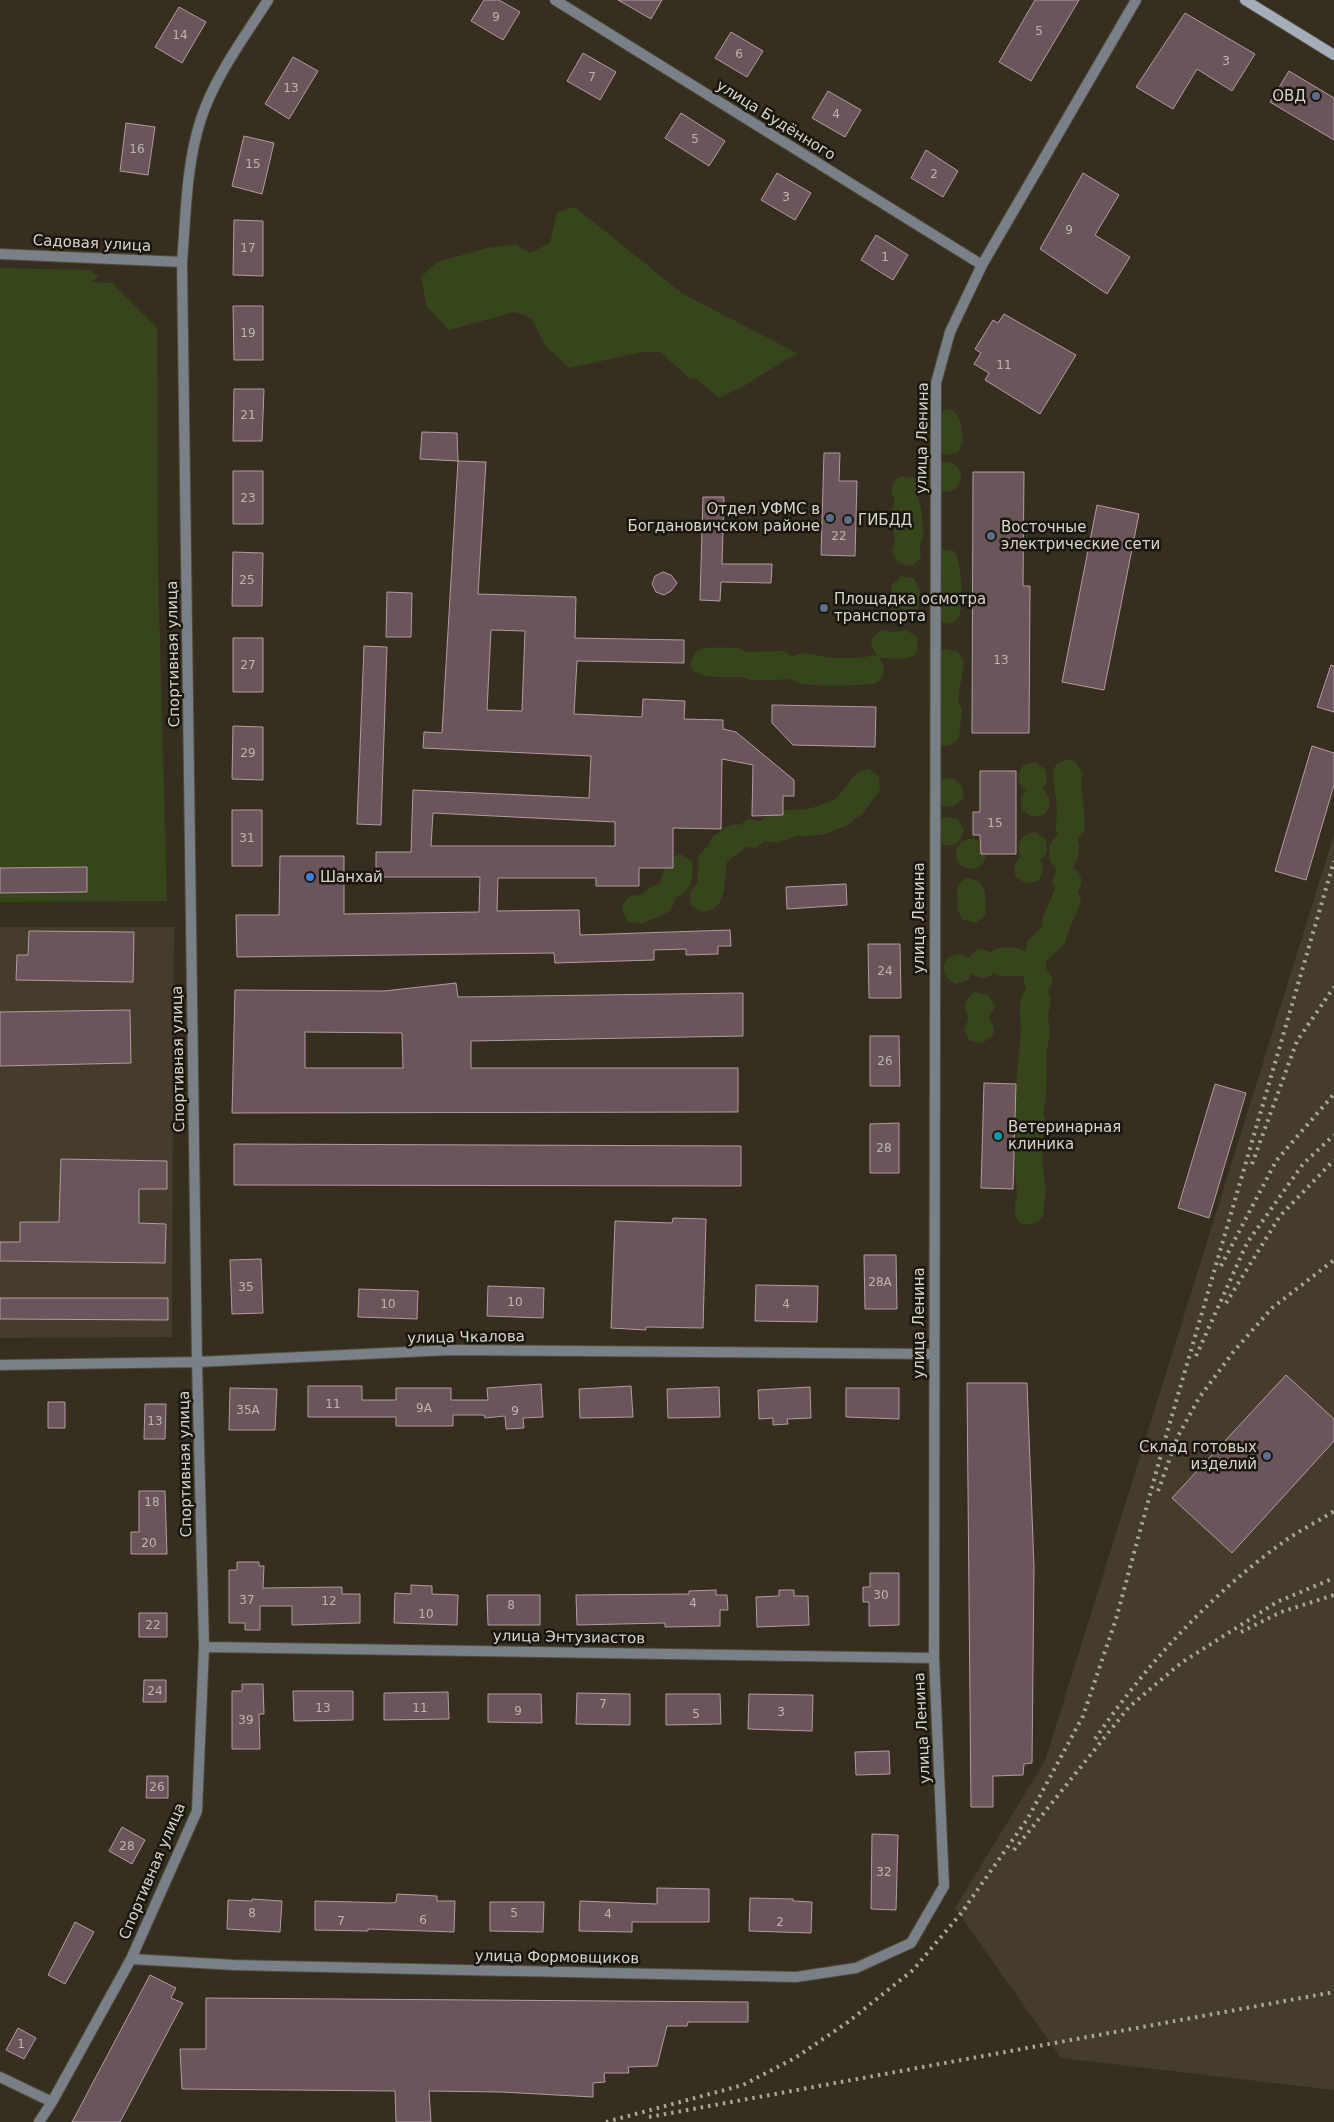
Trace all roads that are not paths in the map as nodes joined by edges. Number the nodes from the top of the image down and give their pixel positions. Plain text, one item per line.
1 (268, 0) edge
2 (555, 0) edge
3 (1136, 0) edge
4 (1245, 0) edge
5 (1334, 55) edge
6 (0, 254) edge
7 (182, 262) junction
8 (982, 265) junction
9 (934, 1354) junction
10 (197, 1362) junction
11 (0, 1365) edge
12 (204, 1646) junction
13 (934, 1658) junction
14 (944, 1886) joint
15 (130, 1960) junction
16 (0, 2077) edge
17 (52, 2102) junction
18 (38, 2122) edge

1 - 7 street, Спортивная улица
2 - 8 street, улица Будённого
3 - 8 street, улица Ленина
4 - 5 main road
6 - 7 street, Садовая улица
7 - 10 street, Спортивная улица
8 - 9 street, улица Ленина
9 - 10 street, улица Чкалова
9 - 13 street, улица Ленина
10 - 11 street, улица Чкалова
10 - 12 street, Спортивная улица
12 - 13 street, улица Энтузиастов
12 - 15 street, Спортивная улица
13 - 14 street, улица Ленина
14 - 15 street, улица Формовщиков
15 - 17 street, Спортивная улица
16 - 17 street
17 - 18 street, Спортивная улица

